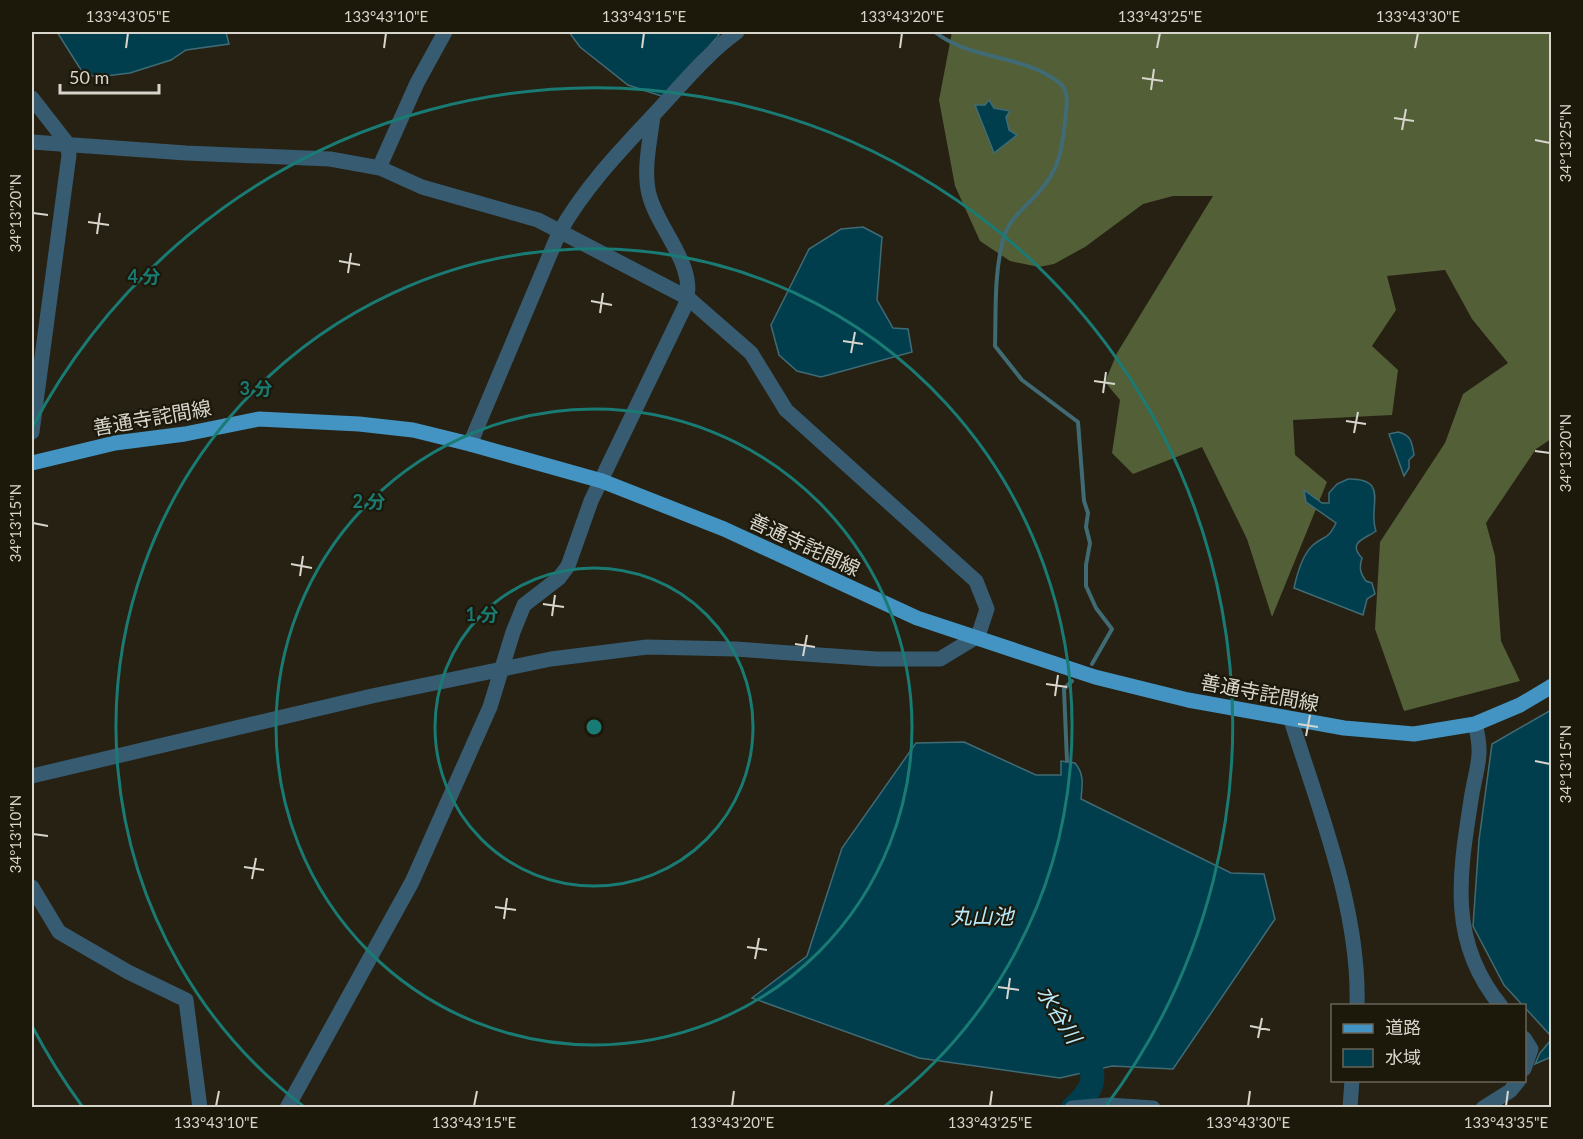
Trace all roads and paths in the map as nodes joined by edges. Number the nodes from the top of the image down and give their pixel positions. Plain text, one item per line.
1 (445, 32) edge
2 (737, 32) edge
3 (32, 98) edge
4 (653, 116) junction
5 (32, 141) edge
6 (67, 143) junction
7 (379, 168) junction
8 (558, 233) junction
9 (688, 298) junction
10 (33, 402) edge
11 (32, 432) edge
12 (470, 444) junction
13 (32, 463) edge
14 (602, 481) junction
15 (978, 636) junction
16 (503, 669) junction
17 (1551, 686) edge
18 (1291, 720) junction
19 (1475, 724) junction
20 (32, 776) edge
21 (32, 887) edge
22 (1358, 1004) edge
23 (1500, 1004) edge
24 (1526, 1041) edge
25 (1526, 1064) edge
26 (1352, 1082) edge
27 (1517, 1082) edge
28 (1108, 1106) edge
29 (200, 1107) edge
30 (287, 1107) edge
31 (1072, 1107) edge
32 (1153, 1107) edge
33 (1350, 1107) edge
34 (1483, 1107) edge

1 - 7 street
2 - 4 street
3 - 6 street
4 - 8 street
4 - 9 street
5 - 6 street
6 - 7 street
6 - 10 street
7 - 8 street
8 - 9 street
8 - 12 street
9 - 14 street
9 - 15 street
10 - 11 street
12 - 13 main road, 善通寺詫間線
12 - 14 main road, 善通寺詫間線
14 - 15 main road, 善通寺詫間線
14 - 16 street
15 - 16 street
15 - 18 main road, 善通寺詫間線
16 - 20 street
16 - 30 street
17 - 19 main road, 善通寺詫間線
18 - 19 main road, 善通寺詫間線
18 - 22 street
19 - 23 street
21 - 29 street
24 - 25 street
26 - 33 street
27 - 34 street
28 - 31 street
28 - 32 street

